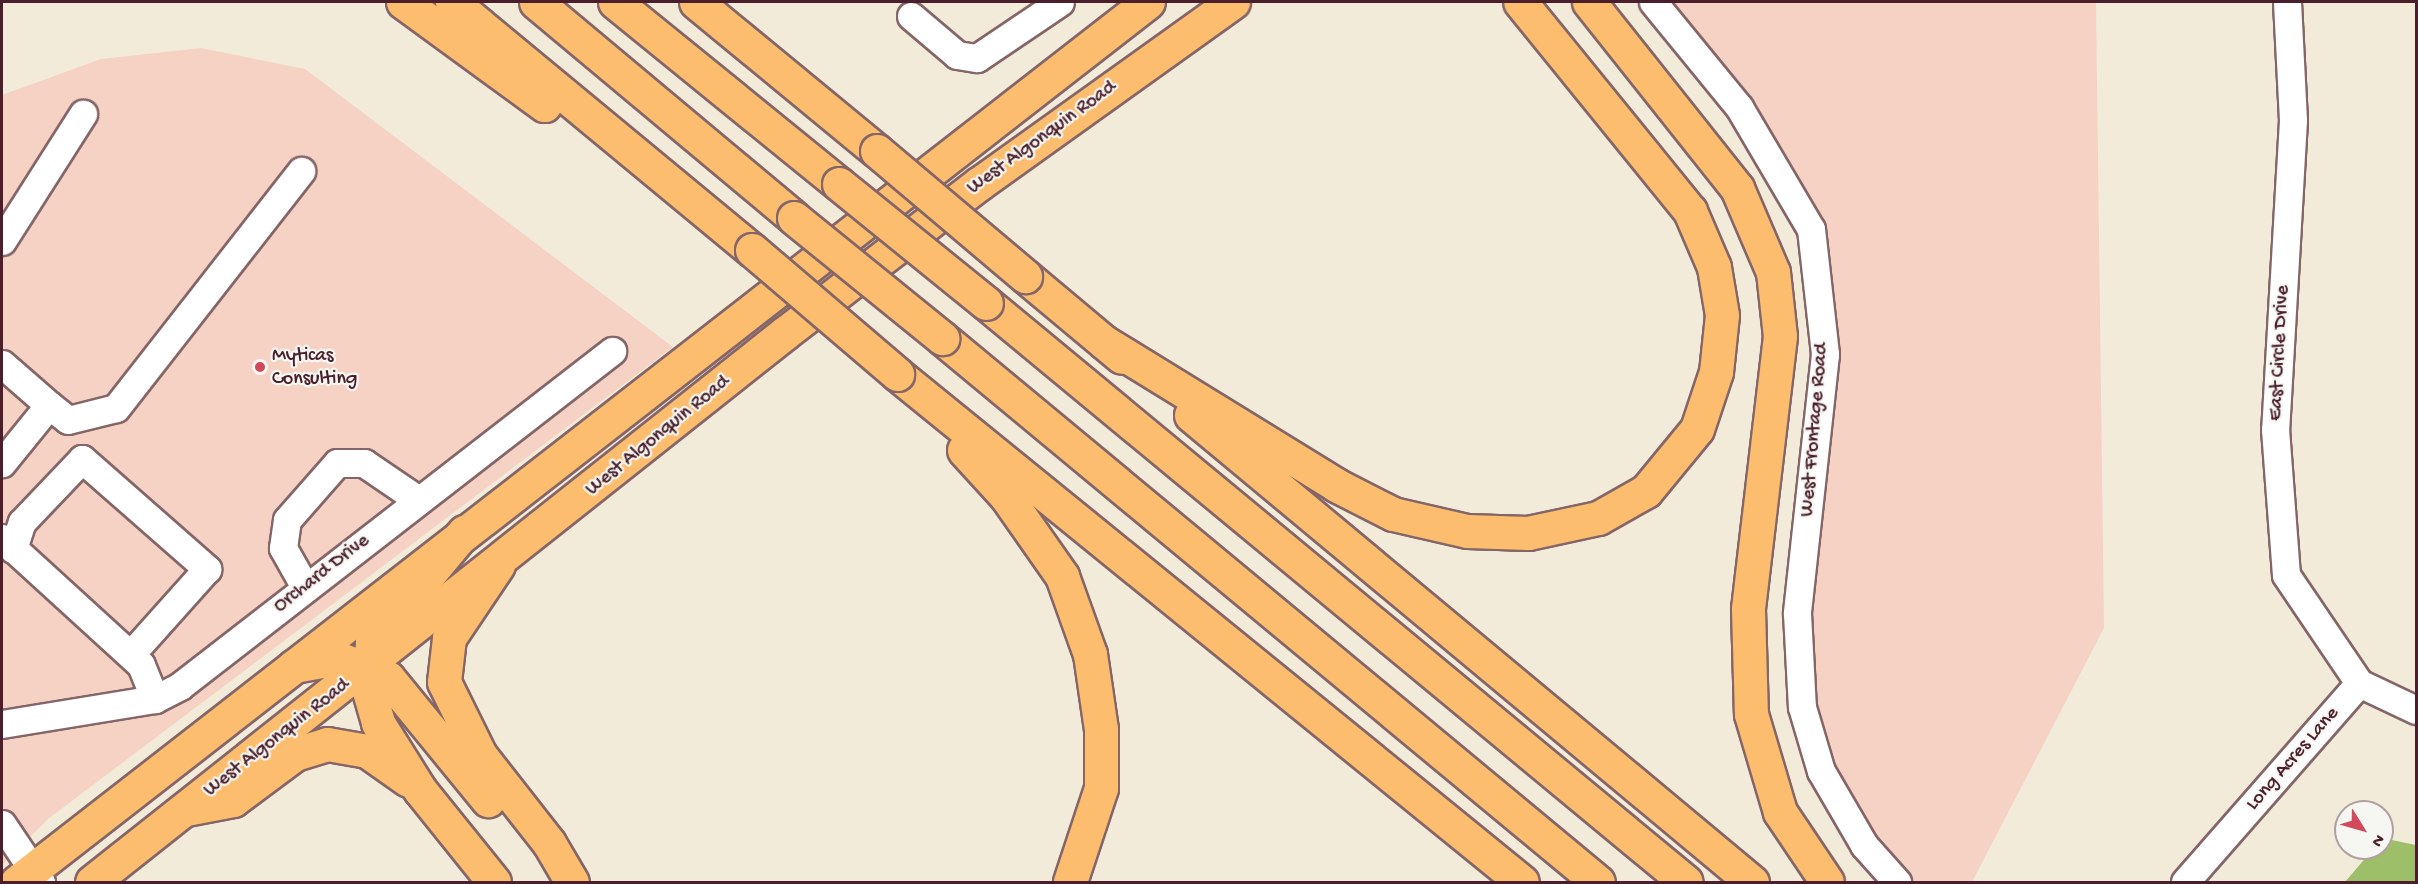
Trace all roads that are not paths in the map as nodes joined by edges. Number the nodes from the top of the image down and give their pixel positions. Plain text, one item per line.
1 (403, 2) edge
2 (452, 2) edge
3 (536, 2) edge
4 (615, 2) edge
5 (696, 2) edge
6 (1059, 2) edge
7 (1148, 2) edge
8 (1233, 2) edge
9 (1520, 2) edge
10 (1589, 2) edge
11 (1653, 2) edge
12 (2287, 2) edge
13 (911, 16) dead end
14 (83, 114) dead end
15 (644, 160) junction
16 (301, 171) dead end
17 (2, 241) edge
18 (1104, 342) junction
19 (612, 351) dead end
20 (2, 364) edge
21 (897, 374) junction
22 (49, 405) junction
23 (2, 464) edge
24 (417, 499) junction
25 (464, 532) junction
26 (7, 543) edge
27 (498, 566) junction
28 (305, 587) junction
29 (130, 655) junction
30 (294, 666) junction
31 (369, 668) junction
32 (2359, 683) junction
33 (155, 699) junction
34 (2416, 710) edge
35 (2, 724) edge
36 (420, 790) junction
37 (186, 808) junction
38 (2, 824) edge
39 (30, 879) edge
40 (92, 882) edge
41 (494, 882) edge
42 (560, 882) edge
43 (572, 882) edge
44 (1070, 882) edge
45 (1522, 882) edge
46 (1598, 882) edge
47 (1686, 882) edge
48 (1752, 882) edge
49 (1827, 882) edge
50 (1897, 882) edge
51 (2185, 882) edge

1 - 15 main road
2 - 15 main road
3 - 46 main road, bridge
4 - 47 main road, bridge
5 - 18 main road, bridge
6 - 13 street
7 - 25 main road, West Algonquin Road
8 - 27 main road, West Algonquin Road
9 - 18 main road
10 - 49 main road
11 - 50 street, West Frontage Road
12 - 32 street, East Circle Drive
14 - 17 street
15 - 21 main road, bridge
16 - 22 street
18 - 48 main road
19 - 24 street, Orchard Drive
20 - 22 street
21 - 44 main road
21 - 45 main road
22 - 23 street
24 - 28 street, Orchard Drive
24 - 28 street
25 - 30 main road, West Algonquin Road
25 - 31 main road
26 - 29 street
26 - 29 street
27 - 31 main road, West Algonquin Road
27 - 43 main road
28 - 33 street, Orchard Drive
29 - 33 street
30 - 31 main road
30 - 39 main road, West Algonquin Road
31 - 36 main road
31 - 37 main road, West Algonquin Road
31 - 42 main road
32 - 34 street
32 - 51 street, Long Acres Lane
33 - 35 street, Orchard Drive
36 - 37 main road
36 - 41 main road
37 - 40 main road, West Algonquin Road
38 - 39 street

